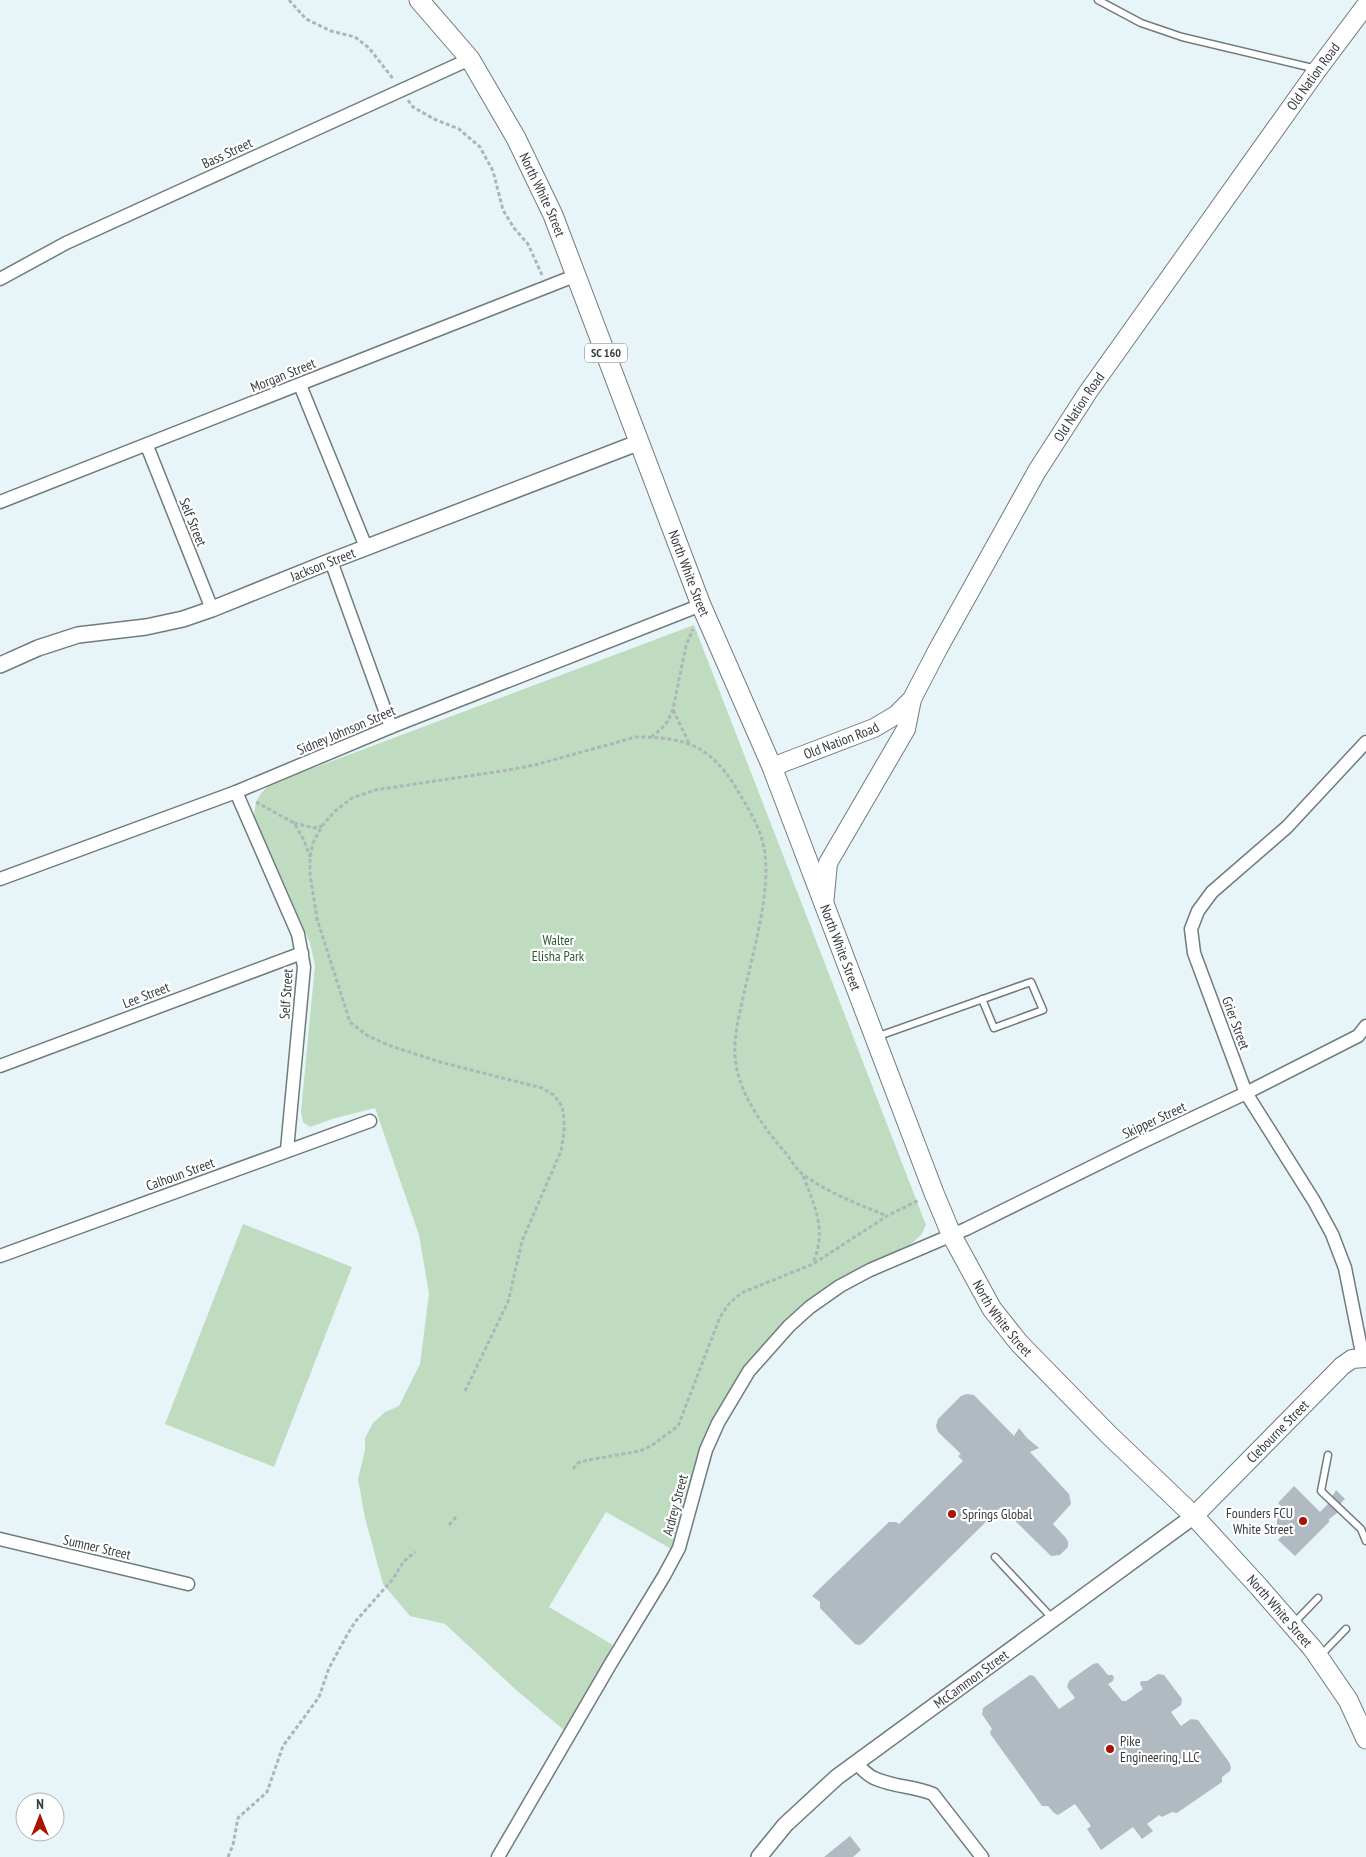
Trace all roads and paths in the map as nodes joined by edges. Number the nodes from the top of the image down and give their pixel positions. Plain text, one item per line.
1 (289, 0) edge
2 (419, 0) edge
3 (1098, 0) edge
4 (1366, 5) edge
5 (470, 59) junction
6 (1318, 69) junction
7 (402, 90) junction
8 (577, 275) junction
9 (0, 279) edge
10 (544, 280) dead end
11 (300, 385) junction
12 (640, 442) junction
13 (147, 446) junction
14 (0, 502) edge
15 (366, 548) junction
16 (331, 560) junction
17 (701, 605) junction
18 (212, 609) junction
19 (695, 624) dead end
20 (0, 665) edge
21 (912, 699) junction
22 (673, 709) junction
23 (391, 727) junction
24 (650, 737) junction
25 (1366, 742) edge
26 (689, 743) junction
27 (772, 768) junction
28 (236, 792) junction
29 (294, 823) junction
30 (322, 826) junction
31 (310, 857) junction
32 (0, 878) edge
33 (824, 905) junction
34 (302, 953) junction
35 (982, 1000) junction
36 (1366, 1026) edge
37 (874, 1038) junction
38 (0, 1066) edge
39 (1246, 1093) junction
40 (370, 1121) dead end
41 (287, 1150) junction
42 (803, 1175) junction
43 (920, 1199) dead end
44 (886, 1216) junction
45 (952, 1236) junction
46 (0, 1256) edge
47 (813, 1264) junction
48 (1364, 1358) edge
49 (465, 1391) dead end
50 (1328, 1455) dead end
51 (573, 1469) dead end
52 (1194, 1516) junction
53 (456, 1517) dead end
54 (448, 1525) dead end
55 (0, 1540) edge
56 (1366, 1541) edge
57 (415, 1552) dead end
58 (994, 1557) dead end
59 (188, 1584) dead end
60 (1318, 1598) dead end
61 (1053, 1619) junction
62 (1292, 1624) junction
63 (1346, 1630) dead end
64 (1318, 1657) junction
65 (1366, 1739) edge
66 (856, 1763) junction
67 (228, 1857) edge
68 (498, 1857) edge
69 (759, 1857) edge
70 (982, 1857) edge

1 - 7 path
2 - 5 main road, North White Street
3 - 6 lane
4 - 6 main road, Old Nation Road
5 - 7 street, Bass Street
5 - 8 main road, North White Street / SC 160
6 - 21 main road, Old Nation Road
7 - 9 street, Bass Street
7 - 10 path
8 - 11 street, Morgan Street
8 - 12 main road, North White Street / SC 160
11 - 13 street, Morgan Street
11 - 15 street
12 - 15 street, Jackson Street
12 - 17 main road, North White Street / SC 160
13 - 14 street, Morgan Street
13 - 18 street, Self Street
15 - 16 street, Jackson Street
16 - 18 street, Jackson Street
16 - 23 street
17 - 23 street, Sidney Johnson Street
17 - 27 main road, North White Street / SC 160
18 - 20 street, Jackson Street
19 - 22 path
21 - 27 main road, Old Nation Road
21 - 33 main road
22 - 24 path
22 - 26 path
23 - 28 street, Sidney Johnson Street
24 - 26 path
24 - 30 path
25 - 39 street, Grier Street
26 - 42 path
27 - 33 main road, North White Street
28 - 29 path
28 - 32 street, Sidney Johnson Street
28 - 34 street, Self Street
29 - 30 path
29 - 31 path
30 - 31 path
31 - 49 path
33 - 37 main road, North White Street
34 - 38 street, Lee Street
34 - 41 street, Self Street
35 - 35 lane
35 - 37 lane
36 - 39 street, Skipper Street
37 - 45 main road, North White Street
39 - 45 street, Skipper Street
39 - 48 street, Grier Street
40 - 41 street, Calhoun Street
41 - 46 street, Calhoun Street
42 - 44 path
42 - 47 path
43 - 44 path
44 - 47 path
45 - 52 main road, North White Street
45 - 68 street, Ardrey Street
47 - 51 path
48 - 52 main road, Clebourne Street
50 - 56 lane
52 - 61 street, McCammon Street
52 - 62 main road, North White Street
53 - 54 path
55 - 59 street, Sumner Street
57 - 67 path
58 - 61 lane
60 - 62 lane
61 - 66 street, McCammon Street
62 - 64 main road, North White Street
63 - 64 lane
64 - 65 main road, North White Street
66 - 69 street, McCammon Street
66 - 70 street

